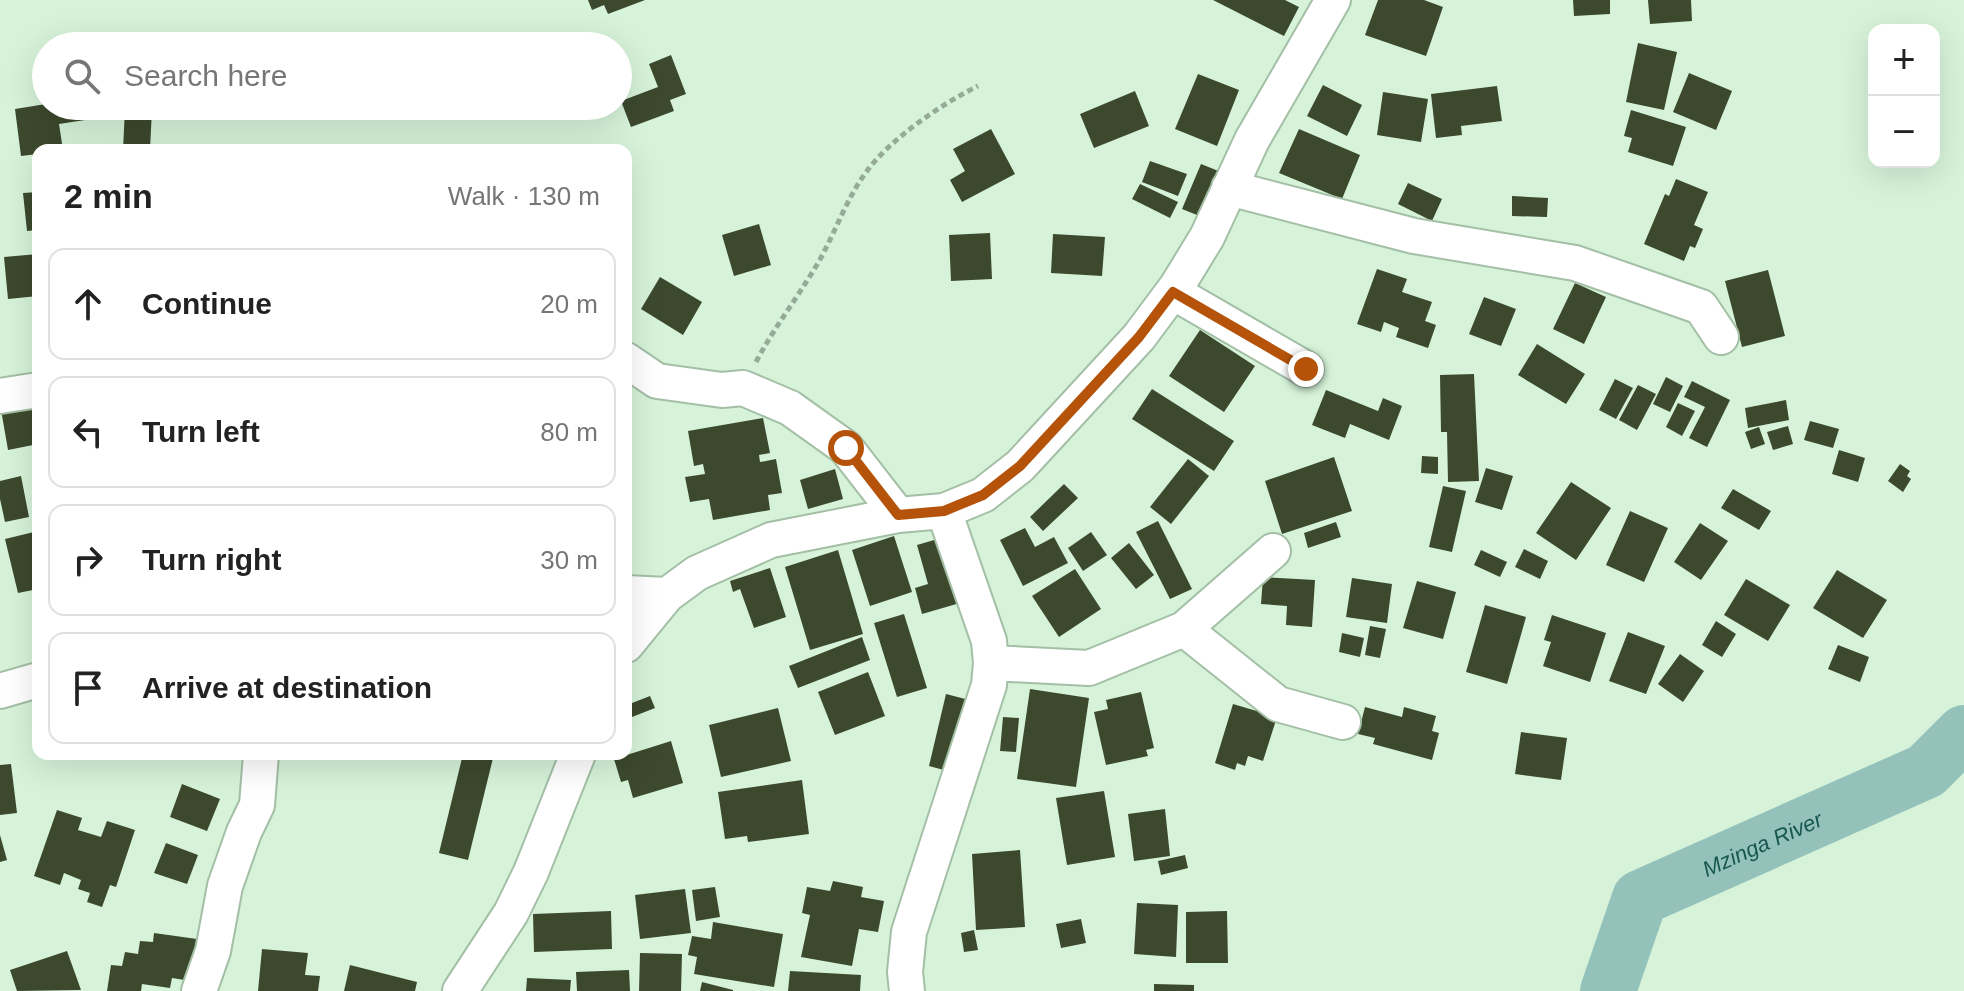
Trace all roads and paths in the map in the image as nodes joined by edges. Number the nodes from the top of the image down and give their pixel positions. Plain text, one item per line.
1 (1333, 0) edge
2 (978, 86) dead end
3 (1229, 188) junction
4 (1173, 292) junction
5 (1721, 337) dead end
6 (632, 364) edge
7 (1306, 369) dead end
8 (743, 388) junction
9 (32, 391) edge
10 (0, 396) edge
11 (944, 511) junction
12 (898, 515) junction
13 (1273, 551) dead end
14 (632, 593) edge
15 (667, 595) junction
16 (1184, 629) junction
17 (632, 638) edge
18 (991, 663) junction
19 (32, 682) edge
20 (0, 691) edge
21 (1343, 722) dead end
22 (261, 760) edge
23 (576, 760) edge
24 (199, 991) edge
25 (460, 991) edge
26 (907, 991) edge

1 - 3 street
2 - 8 path
3 - 4 street
3 - 5 street
4 - 7 street
4 - 11 street
6 - 8 street
8 - 12 street
9 - 10 street
11 - 12 street
11 - 18 street
12 - 15 street
13 - 16 street
14 - 15 street
15 - 17 street
16 - 18 street
16 - 21 street
18 - 26 street
19 - 20 street
22 - 24 street
23 - 25 street

